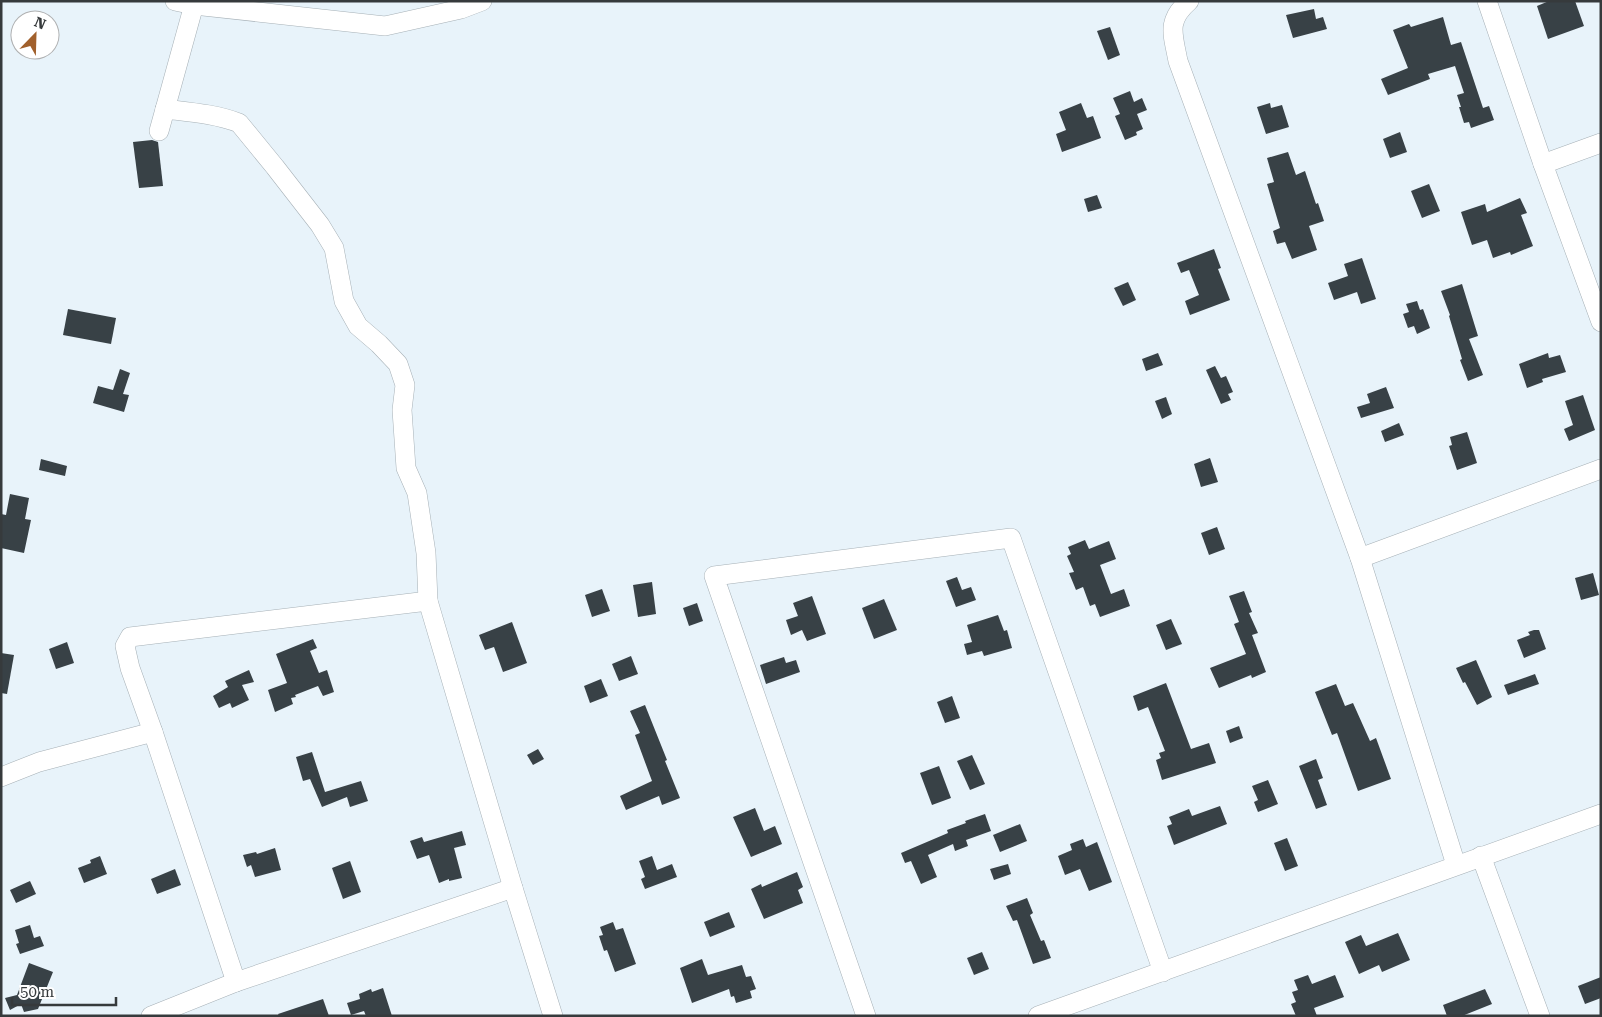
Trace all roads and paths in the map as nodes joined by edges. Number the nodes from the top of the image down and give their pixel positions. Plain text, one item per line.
1 (175, 1) edge
2 (482, 1) edge
3 (1190, 1) edge
4 (1487, 1) edge
5 (195, 3) edge
6 (165, 109) junction
7 (159, 131) dead end
8 (1601, 143) edge
9 (1543, 164) junction
10 (1601, 322) edge
11 (1601, 469) edge
12 (1360, 558) junction
13 (428, 601) junction
14 (153, 732) junction
15 (1, 777) edge
16 (1601, 814) edge
17 (1481, 856) junction
18 (1456, 865) junction
19 (513, 888) junction
20 (1163, 972) junction
21 (236, 982) junction
22 (151, 1016) edge
23 (553, 1016) edge
24 (866, 1016) edge
25 (1038, 1016) edge
26 (1540, 1016) edge

1 - 5 street
2 - 5 street
3 - 12 street
4 - 9 street
5 - 6 street
6 - 7 street
6 - 13 street
8 - 9 street
9 - 10 street
11 - 12 street
12 - 18 street
13 - 14 street
13 - 19 street
14 - 15 street
14 - 21 street
16 - 17 street
17 - 18 street
17 - 26 street
18 - 20 street
19 - 21 street
19 - 23 street
20 - 24 street
20 - 25 street
21 - 22 street

